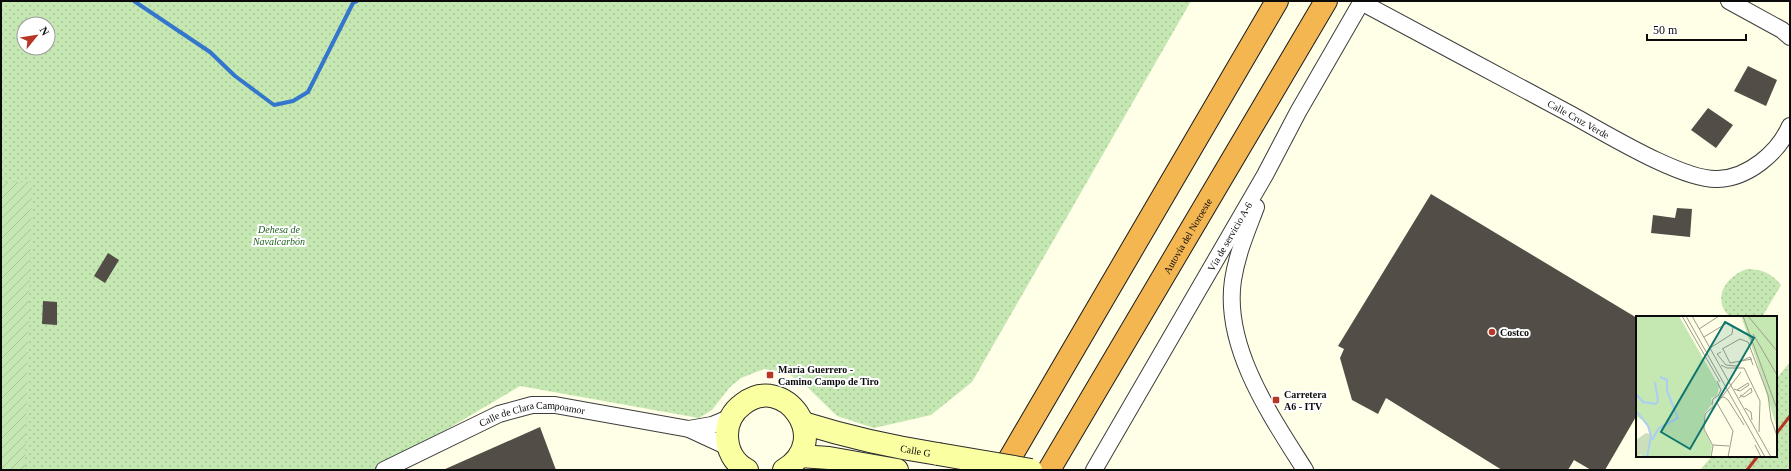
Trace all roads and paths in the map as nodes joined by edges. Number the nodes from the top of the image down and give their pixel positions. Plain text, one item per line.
1 (1276, 1) edge
2 (1326, 1) edge
3 (1728, 1) edge
4 (1361, 2) edge
5 (1790, 38) edge
6 (1790, 126) edge
7 (1265, 175) junction
8 (1036, 413) junction
9 (731, 417) junction
10 (803, 423) junction
11 (689, 429) junction
12 (728, 447) junction
13 (792, 463) edge
14 (744, 469) edge
15 (384, 470) edge
16 (897, 470) edge
17 (994, 470) edge
18 (1003, 470) edge
19 (1031, 470) edge
20 (1049, 470) edge
21 (1094, 470) edge
22 (1305, 470) edge

1 - 8 highway
2 - 20 highway, Autovía del Noroeste
3 - 5 street
4 - 6 street, Calle Cruz Verde
4 - 7 street, Vía de servicio A-6
7 - 21 street, Vía de servicio A-6
7 - 22 street
8 - 17 highway
8 - 18 highway
9 - 10 street
9 - 11 street, Calle de Clara Campoamor
9 - 12 street
10 - 13 street
10 - 19 street, Calle G, bridge
11 - 12 street, Calle de Clara Campoamor
11 - 15 street, Calle de Clara Campoamor
12 - 14 street
13 - 16 street

